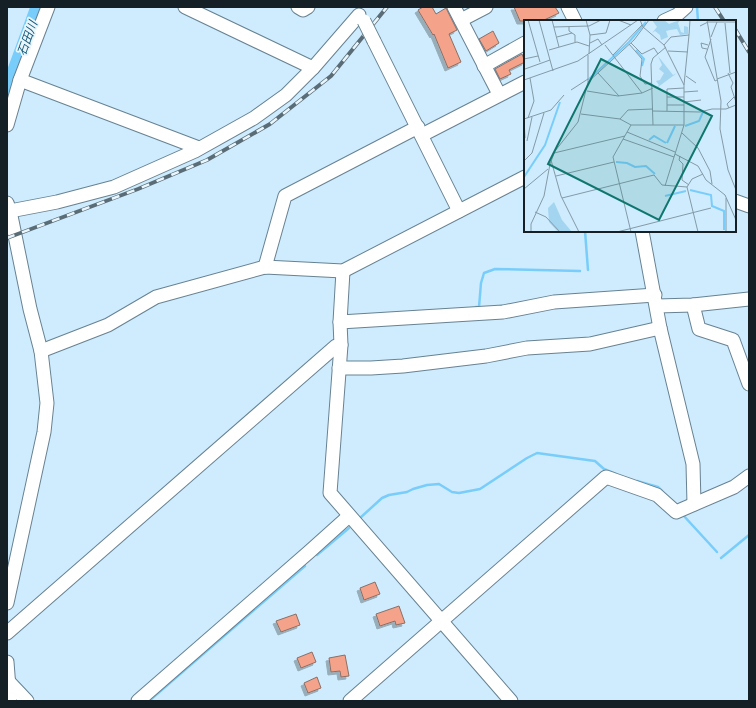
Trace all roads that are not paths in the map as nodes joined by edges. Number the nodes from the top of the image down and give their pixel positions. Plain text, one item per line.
1 (48, 7) edge
2 (185, 7) edge
3 (298, 7) edge
4 (308, 7) edge
5 (454, 7) edge
6 (486, 7) edge
7 (686, 7) edge
8 (359, 14) edge
9 (461, 20) junction
10 (666, 20) edge
11 (524, 44) edge
12 (484, 66) junction
13 (313, 68) junction
14 (20, 80) junction
15 (524, 82) edge
16 (499, 94) junction
17 (7, 125) edge
18 (420, 131) junction
19 (199, 148) junction
20 (524, 178) edge
21 (736, 201) edge
22 (749, 206) edge
23 (8, 207) edge
24 (459, 211) junction
25 (642, 232) edge
26 (265, 267) junction
27 (343, 271) junction
28 (749, 299) edge
29 (656, 300) junction
30 (693, 305) junction
31 (340, 322) junction
32 (660, 328) junction
33 (341, 345) junction
34 (42, 351) junction
35 (339, 368) junction
36 (749, 384) edge
37 (749, 476) edge
38 (694, 504) junction
39 (349, 516) junction
40 (7, 603) edge
41 (442, 621) junction
42 (7, 633) edge
43 (7, 662) edge
44 (9, 682) junction
45 (10, 701) edge
46 (26, 701) edge
47 (138, 701) edge
48 (350, 701) edge
49 (511, 701) edge

1 - 14 street
2 - 13 street
3 - 4 street
5 - 9 street
6 - 9 street
7 - 10 street
8 - 13 street
8 - 18 street, bridge
9 - 12 street
11 - 12 street
12 - 16 street
13 - 19 street
14 - 17 street
14 - 19 street
15 - 16 street
16 - 18 street
18 - 24 street
18 - 26 street
19 - 23 street
20 - 24 street
21 - 22 street
23 - 34 street
24 - 27 street
25 - 29 street
26 - 27 street
26 - 34 street
27 - 31 street
28 - 30 street
29 - 30 street
29 - 31 street
29 - 32 street
30 - 36 street
31 - 33 street
32 - 35 street
32 - 38 street
33 - 35 street
33 - 42 street
34 - 40 street
35 - 39 street
37 - 38 street
38 - 41 street
39 - 41 street
39 - 47 street
41 - 48 street
41 - 49 street
43 - 44 street
44 - 45 street
44 - 46 street

